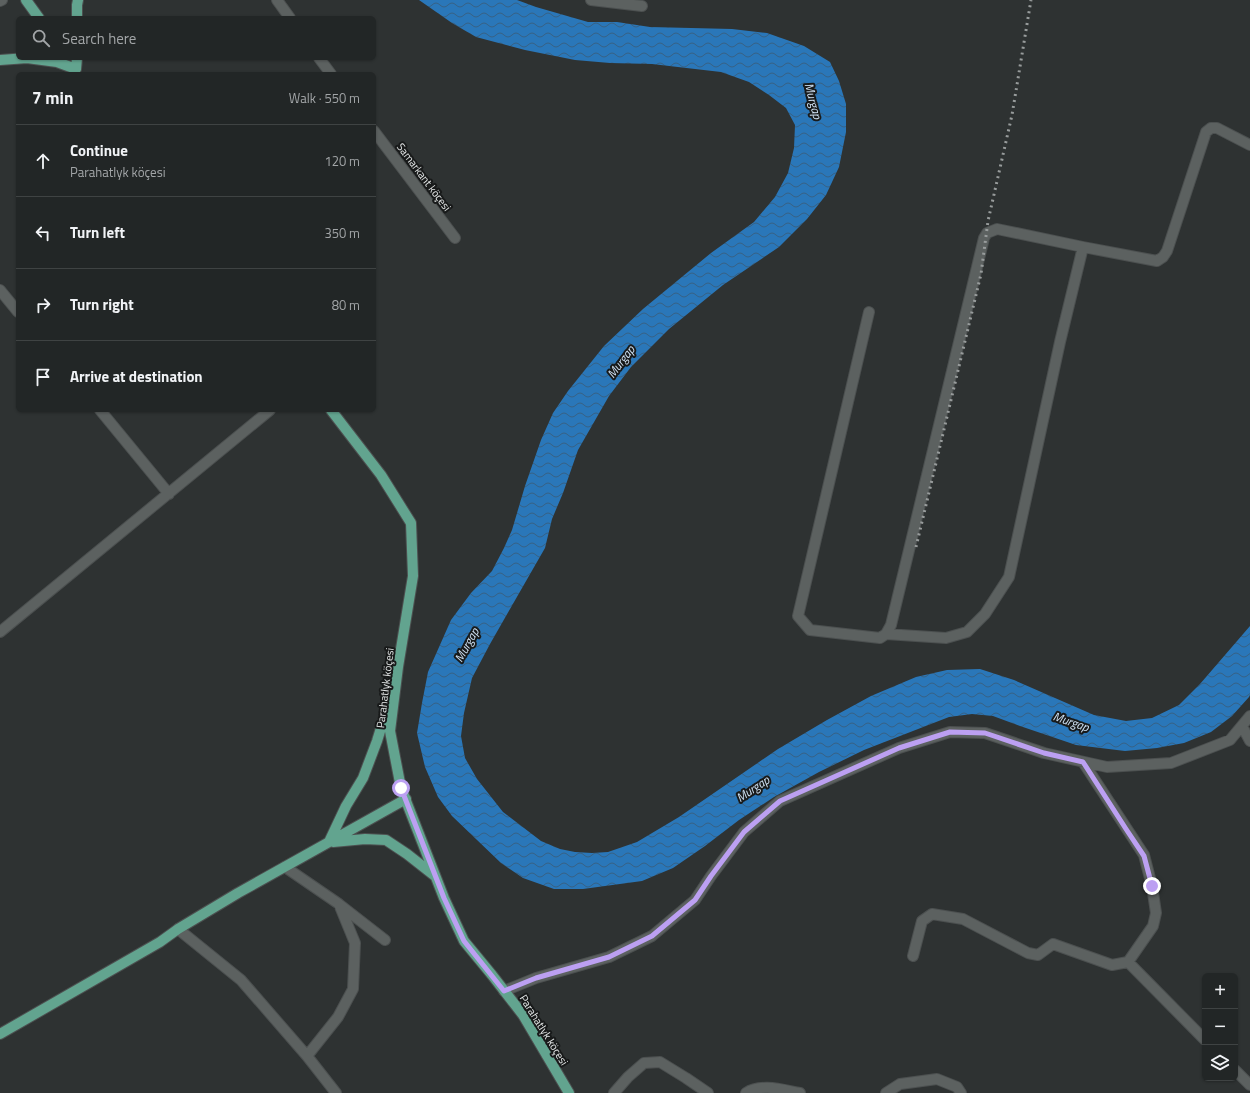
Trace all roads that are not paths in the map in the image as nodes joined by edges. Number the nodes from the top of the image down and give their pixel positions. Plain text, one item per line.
1 (26, 0) edge
2 (78, 0) edge
3 (277, 0) edge
4 (591, 0) edge
5 (642, 6) dead end
6 (38, 16) edge
7 (77, 16) edge
8 (289, 16) edge
9 (16, 59) edge
10 (0, 60) edge
11 (42, 60) edge
12 (69, 60) edge
13 (76, 60) edge
14 (320, 60) edge
15 (78, 72) edge
16 (330, 72) edge
17 (376, 133) edge
18 (1250, 145) edge
19 (455, 238) dead end
20 (1083, 247) junction
21 (0, 290) edge
22 (16, 310) edge
23 (869, 312) dead end
24 (102, 412) edge
25 (268, 412) edge
26 (333, 412) edge
27 (169, 494) junction
28 (0, 632) edge
29 (886, 634) junction
30 (397, 675) junction
31 (1250, 716) edge
32 (1242, 726) junction
33 (1250, 741) edge
34 (1083, 762) junction
35 (406, 799) junction
36 (329, 842) junction
37 (284, 867) junction
38 (436, 877) junction
39 (339, 904) junction
40 (178, 929) junction
41 (384, 940) dead end
42 (913, 956) dead end
43 (1128, 962) junction
44 (504, 991) junction
45 (0, 1034) edge
46 (1202, 1037) edge
47 (307, 1056) junction
48 (1238, 1073) edge
49 (1250, 1085) edge
50 (336, 1093) edge
51 (569, 1093) edge
52 (614, 1093) edge
53 (708, 1093) edge
54 (746, 1093) edge
55 (800, 1093) edge
56 (886, 1093) edge
57 (961, 1093) edge

1 - 6 main road
2 - 7 main road
3 - 8 street
4 - 5 street
9 - 10 main road
11 - 15 main road
12 - 15 main road
13 - 15 main road
14 - 16 street
17 - 19 street, Samarkant köçesi
18 - 20 street
20 - 29 street
20 - 29 street
21 - 22 street
23 - 29 street
24 - 27 street
25 - 27 street
26 - 30 main road, Parahatlyk köçesi
27 - 28 street
30 - 35 main road, Parahatlyk köçesi
30 - 36 main road
31 - 32 street
32 - 33 street
32 - 34 street
34 - 43 street
34 - 44 street
35 - 36 main road
35 - 38 main road, Parahatlyk köçesi
36 - 37 main road
36 - 38 main road
37 - 39 street
37 - 40 main road
38 - 44 main road, Parahatlyk köçesi
39 - 41 street
39 - 47 street
40 - 45 main road
40 - 47 street
42 - 43 street
43 - 46 street
44 - 51 main road, Parahatlyk köçesi
47 - 50 street
48 - 49 street
52 - 53 street
54 - 55 street
56 - 57 street

